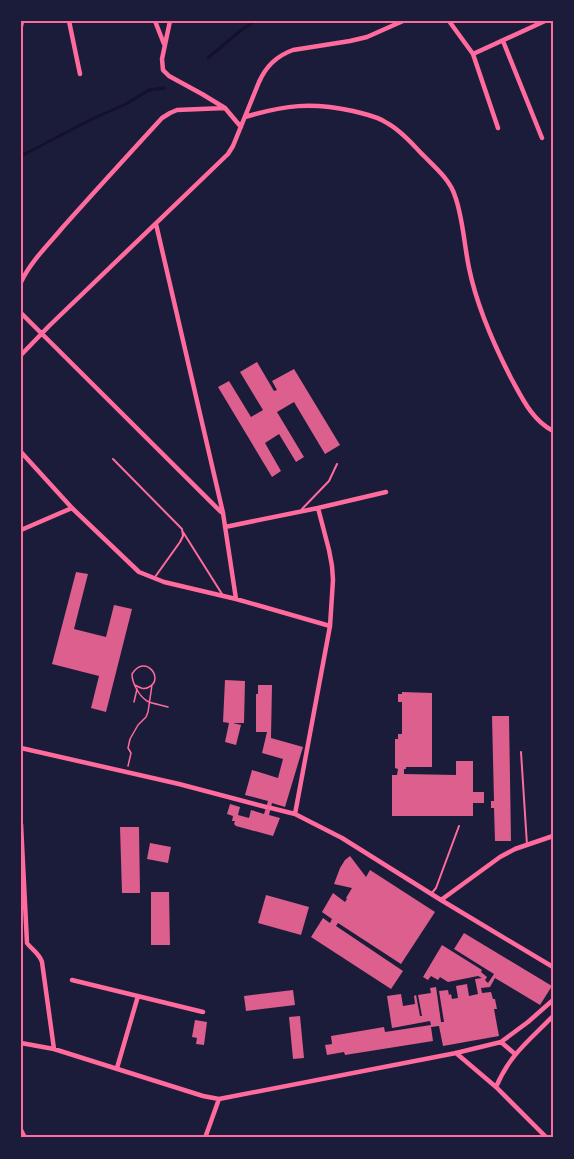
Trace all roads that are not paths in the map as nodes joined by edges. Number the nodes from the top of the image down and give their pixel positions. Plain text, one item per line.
1 (22, 21) edge
2 (69, 21) edge
3 (155, 21) edge
4 (170, 21) edge
5 (403, 21) edge
6 (449, 21) edge
7 (545, 21) edge
8 (21, 26) edge
9 (504, 41) junction
10 (164, 44) junction
11 (473, 54) junction
12 (80, 74) dead end
13 (225, 108) junction
14 (245, 117) junction
15 (241, 127) junction
16 (498, 128) dead end
17 (542, 138) dead end
18 (156, 224) junction
19 (21, 282) edge
20 (21, 313) edge
21 (42, 334) junction
22 (21, 355) edge
23 (553, 431) edge
24 (21, 452) edge
25 (113, 459) dead end
26 (337, 464) dead end
27 (386, 492) dead end
28 (72, 508) junction
29 (318, 508) junction
30 (300, 512) junction
31 (223, 513) junction
32 (225, 527) junction
33 (21, 530) edge
34 (183, 532) junction
35 (154, 579) junction
36 (223, 596) junction
37 (236, 599) junction
38 (330, 626) junction
39 (21, 748) edge
40 (521, 752) dead end
41 (295, 814) junction
42 (21, 824) edge
43 (459, 826) dead end
44 (553, 836) edge
45 (528, 845) junction
46 (22, 858) edge
47 (431, 894) junction
48 (441, 900) junction
49 (553, 967) edge
50 (72, 980) dead end
51 (138, 996) junction
52 (553, 1000) edge
53 (203, 1012) dead end
54 (553, 1016) edge
55 (501, 1042) junction
56 (21, 1044) edge
57 (54, 1049) junction
58 (456, 1053) junction
59 (514, 1054) junction
60 (117, 1068) junction
61 (496, 1087) junction
62 (219, 1099) junction
63 (21, 1130) edge
64 (25, 1138) edge
65 (205, 1138) edge
66 (547, 1138) edge

1 - 8 street
2 - 12 street
3 - 10 street
4 - 10 street
5 - 14 street
6 - 11 street
7 - 9 street
9 - 11 street
9 - 17 street
10 - 13 street
11 - 16 street
13 - 15 street
13 - 19 street
14 - 15 street
14 - 23 street
15 - 18 street
18 - 21 street
18 - 31 street
20 - 21 street
21 - 22 street
21 - 31 street
24 - 28 street
25 - 34 lane
26 - 30 lane
27 - 29 street
28 - 33 street
28 - 35 street
29 - 30 street
29 - 38 street
30 - 32 street
31 - 32 street
32 - 37 street
34 - 35 lane
34 - 36 lane
35 - 36 street
36 - 37 street
37 - 38 street
38 - 41 street
39 - 41 street
40 - 45 lane
41 - 47 street
42 - 46 street
43 - 47 lane
44 - 45 street
45 - 48 street
46 - 57 street
47 - 48 street
48 - 49 street
50 - 51 street
51 - 53 street
51 - 60 street
52 - 55 street
54 - 59 street
55 - 58 street
55 - 59 street
56 - 57 street
57 - 60 street
58 - 61 street
58 - 62 street
59 - 61 street
60 - 62 street
61 - 66 street
62 - 65 street
63 - 64 street

